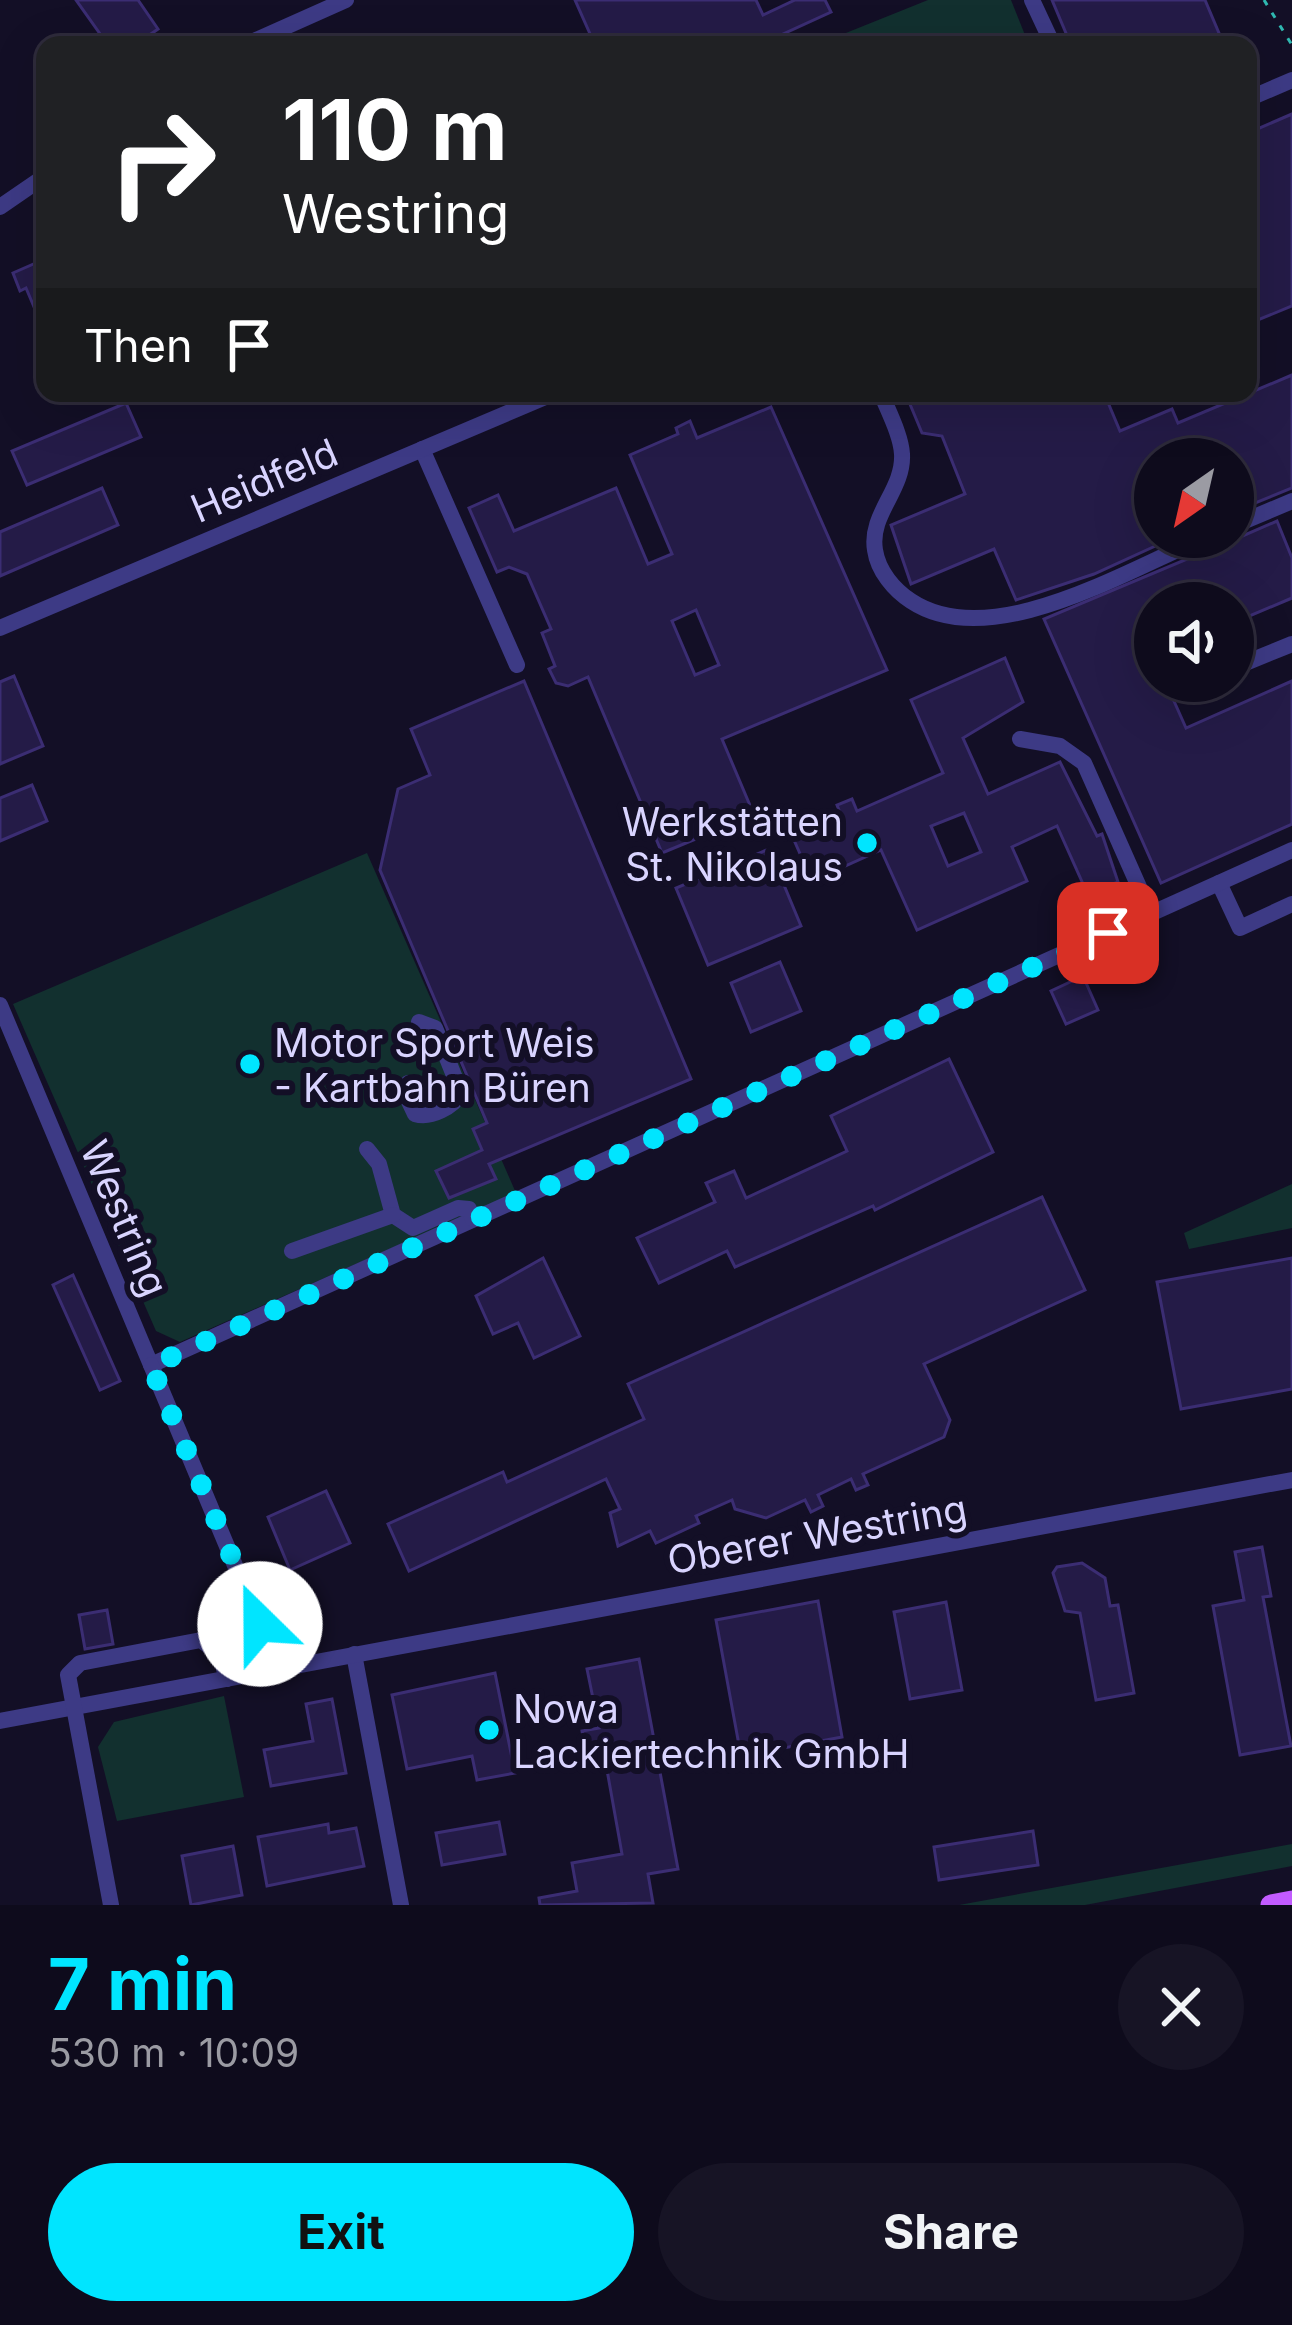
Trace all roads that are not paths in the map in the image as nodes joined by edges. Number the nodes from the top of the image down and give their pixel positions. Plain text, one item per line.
1 (346, 0) edge
2 (1032, 0) edge
3 (315, 6) edge
4 (261, 36) edge
5 (1049, 36) edge
6 (1292, 80) edge
7 (1257, 94) edge
8 (36, 182) edge
9 (0, 207) edge
10 (534, 402) edge
11 (884, 402) edge
12 (422, 449) junction
13 (1292, 501) edge
14 (1254, 517) edge
15 (1155, 558) edge
16 (0, 628) edge
17 (1292, 644) edge
18 (1254, 659) edge
19 (517, 665) dead end
20 (1020, 740) dead end
21 (1292, 850) edge
22 (1220, 883) junction
23 (1292, 904) edge
24 (1151, 914) junction
25 (0, 1005) edge
26 (419, 1022) dead end
27 (408, 1083) dead end
28 (367, 1149) dead end
29 (393, 1215) junction
30 (473, 1219) junction
31 (292, 1251) dead end
32 (151, 1366) junction
33 (1292, 1480) edge
34 (354, 1654) junction
35 (278, 1668) junction
36 (227, 1679) junction
37 (71, 1708) junction
38 (0, 1721) edge
39 (1292, 1901) edge
40 (402, 1903) edge
41 (111, 1905) edge
42 (1271, 1905) edge

1 - 3 street
2 - 5 street
3 - 4 street
6 - 7 street
8 - 9 street
10 - 12 street, Heidfeld
11 - 15 street
12 - 16 street, Heidfeld
12 - 19 street
13 - 14 street
17 - 18 street
20 - 24 street
21 - 22 street
22 - 23 street
22 - 24 street
24 - 30 street
25 - 32 street, Westring
26 - 27 street
28 - 29 street
29 - 30 street
29 - 31 street
30 - 32 street
32 - 35 street
33 - 34 street, Oberer Westring
34 - 35 street, Oberer Westring
34 - 40 street
35 - 36 street, Oberer Westring
36 - 37 street, Oberer Westring
36 - 37 street
37 - 38 street, Oberer Westring
37 - 41 street
39 - 42 main road

